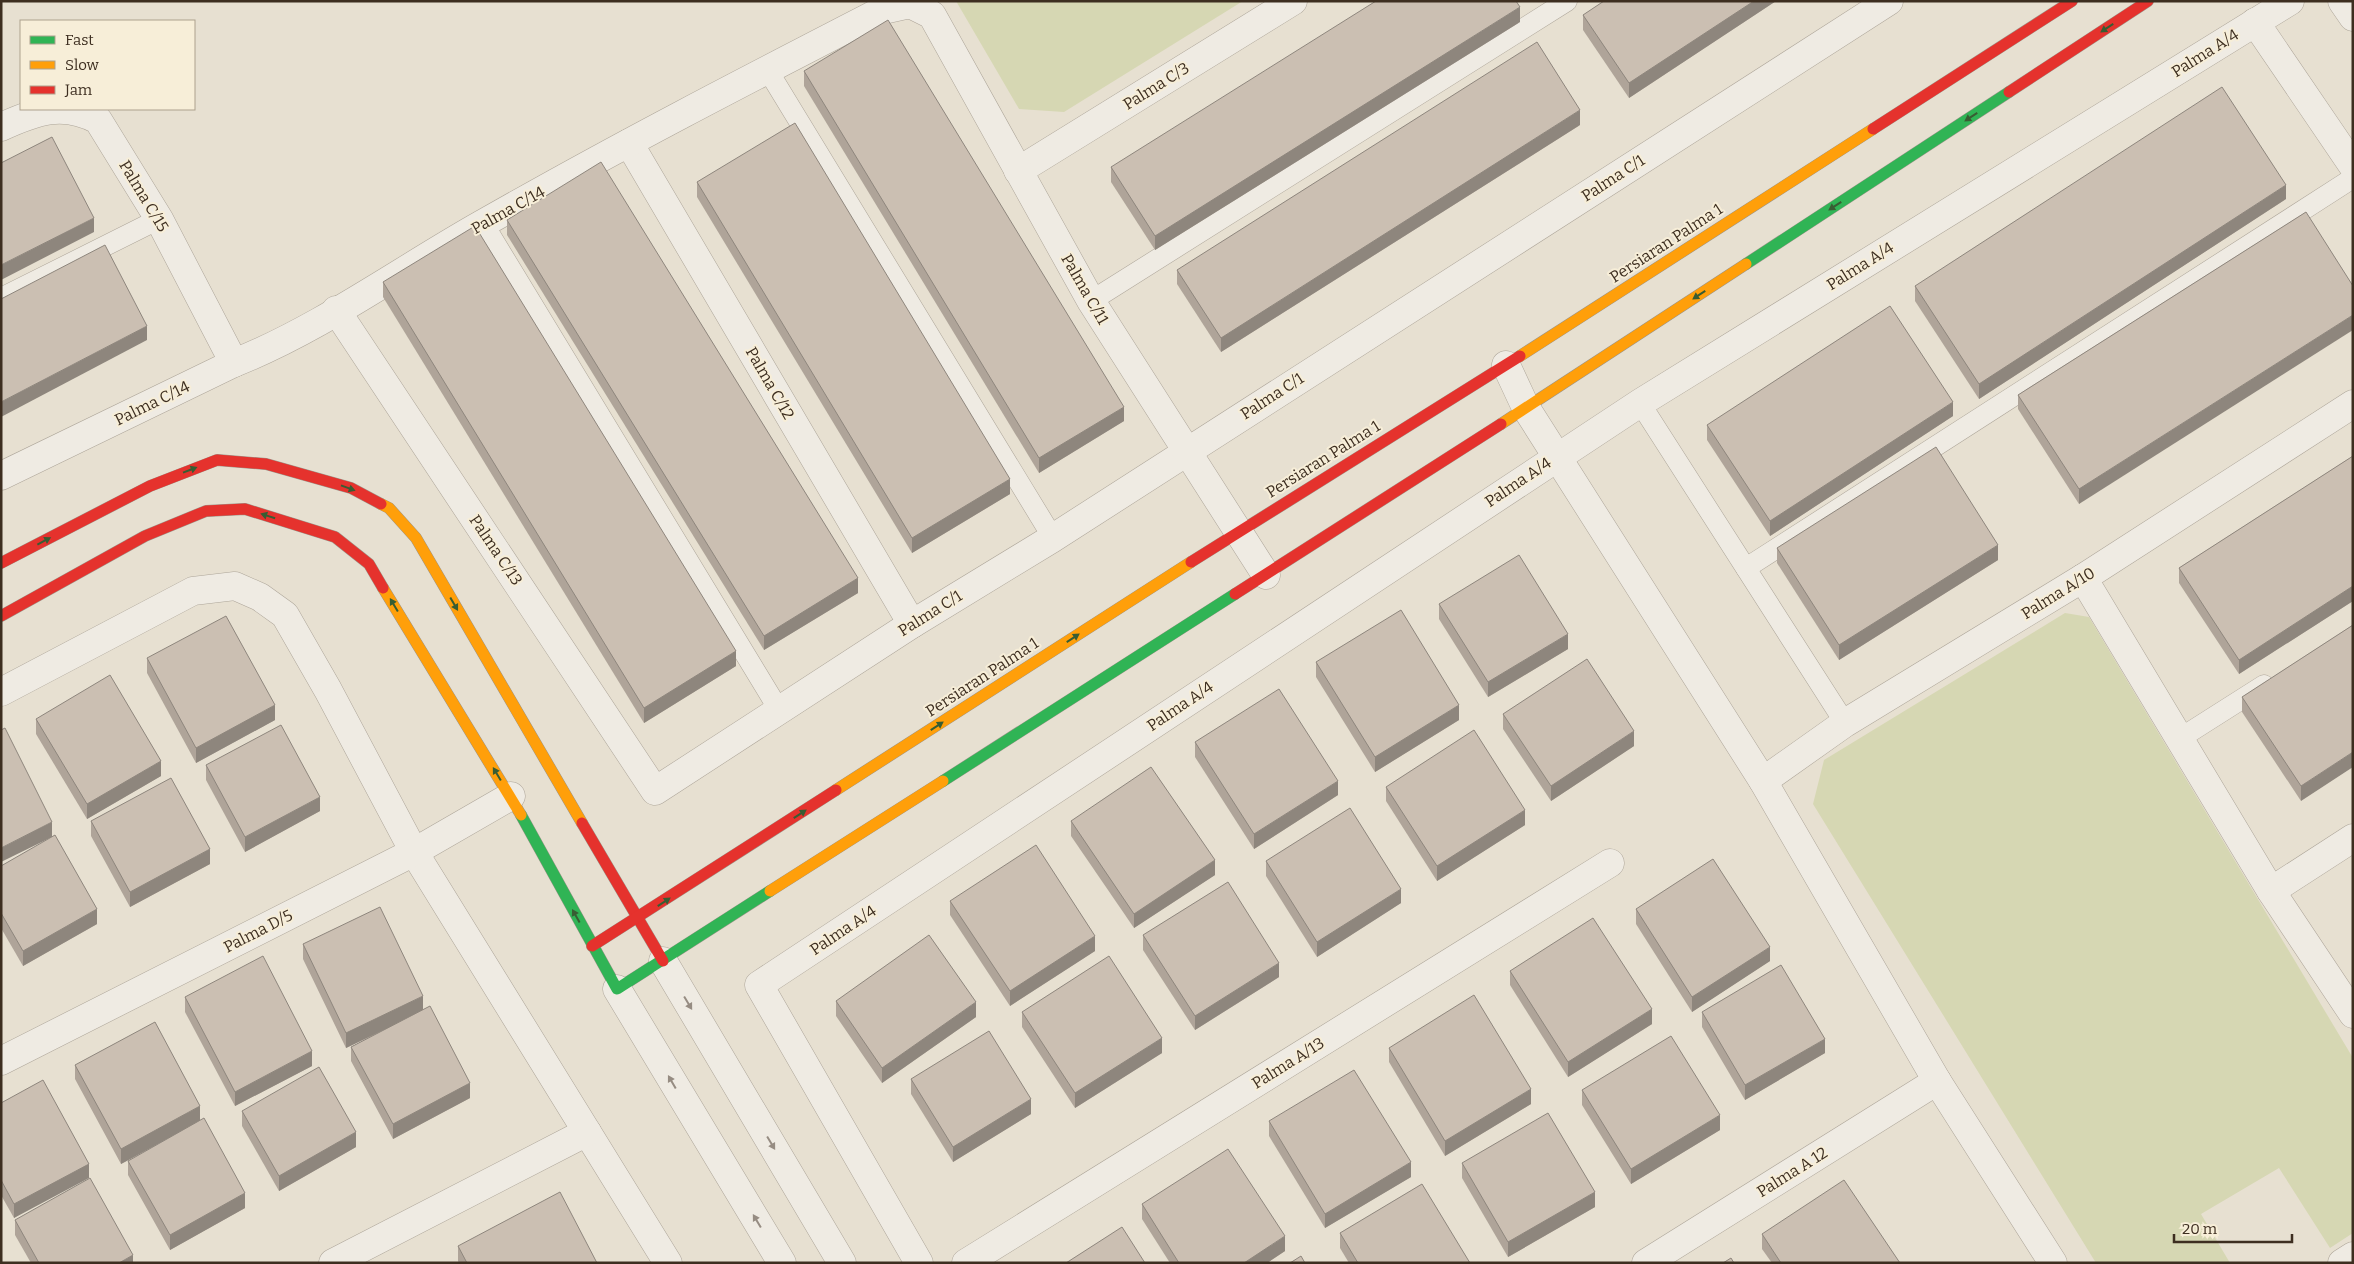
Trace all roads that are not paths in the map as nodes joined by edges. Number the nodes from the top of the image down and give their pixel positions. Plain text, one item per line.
1 (1293, 1) edge
2 (1567, 1) edge
3 (1889, 1) edge
4 (2072, 1) edge
5 (2148, 1) edge
6 (2290, 1) edge
7 (2342, 1) edge
8 (910, 4) joint
9 (2353, 17) edge
10 (2255, 22) junction
11 (768, 69) junction
12 (1, 127) edge
13 (628, 143) junction
14 (2353, 166) edge
15 (1018, 171) junction
16 (2353, 178) edge
17 (159, 220) junction
18 (483, 223) junction
19 (1, 298) edge
20 (1090, 301) junction
21 (336, 310) junction
22 (234, 364) junction
23 (1506, 365) junction
24 (1640, 403) junction
25 (2353, 404) edge
26 (1526, 408) junction
27 (1187, 451) junction
28 (1558, 456) junction
29 (1, 476) edge
30 (1239, 531) junction
31 (1053, 538) junction
32 (1, 564) edge
33 (1746, 568) junction
34 (1266, 575) junction
35 (2084, 578) junction
36 (1, 616) edge
37 (912, 624) junction
38 (2278, 676) edge
39 (1, 692) edge
40 (779, 710) junction
41 (1845, 723) junction
42 (2179, 739) junction
43 (1763, 781) junction
44 (655, 791) joint
45 (511, 796) junction
46 (2353, 838) edge
47 (414, 852) junction
48 (1610, 863) dead end
49 (2271, 891) junction
50 (637, 919) junction
51 (592, 946) junction
52 (663, 961) junction
53 (617, 989) junction
54 (2353, 1014) edge
55 (1, 1061) edge
56 (1938, 1081) junction
57 (587, 1132) junction
58 (2353, 1256) edge
59 (333, 1263) edge
60 (668, 1263) edge
61 (782, 1263) edge
62 (842, 1263) edge
63 (919, 1263) edge
64 (966, 1263) edge
65 (1646, 1263) edge
66 (2053, 1263) edge
67 (2342, 1263) edge

1 - 15 street, Palma C/3
2 - 20 lane
3 - 27 street, Palma C/1
4 - 23 street, Persiaran Palma 1
5 -> 26 street
6 - 10 street, Palma A/4
7 - 9 street
8 - 11 street, Palma C/14
8 - 15 street, Palma C/11
10 - 14 street
10 - 24 street, Palma A/4
11 - 13 street, Palma C/14
11 - 31 lane
12 - 17 street, Palma C/15
13 - 18 street, Palma C/14
13 - 37 street, Palma C/12
15 - 20 street, Palma C/11
16 - 33 lane
17 - 19 lane
17 - 22 street, Palma C/15
18 - 21 street, Palma C/14
18 - 40 lane
20 - 27 street, Palma C/11
21 - 22 street, Palma C/14
21 - 44 street, Palma C/13
22 - 29 street, Palma C/14
23 - 26 street
23 - 30 street, Persiaran Palma 1
24 - 28 street, Palma A/4
24 - 33 lane
25 - 35 street, Palma A/10
26 - 28 street
26 - 34 street
27 - 30 street, Palma C/11
27 - 31 street, Palma C/1
28 - 43 street
28 - 63 street, Palma A/4
30 - 34 street, Palma C/11
50 -> 30 street, Persiaran Palma 1
31 - 37 street, Palma C/1
32 -> 50 street
33 - 41 lane
34 - 52 street
35 - 41 street, Palma A/10
35 - 42 street
45 -> 36 street
37 - 40 street, Palma C/1
38 - 42 lane
39 - 47 street
40 - 44 street, Palma C/1
41 - 43 street, Palma A/10
42 - 49 street
43 - 56 street
45 - 47 street, Palma D/5
51 -> 45 street
46 - 49 street
47 - 55 street, Palma D/5
47 - 57 street
48 - 64 street, Palma A/13
49 - 54 street
50 - 51 street, Persiaran Palma 1
50 - 52 street
51 - 53 street
52 - 53 street
52 -> 62 street
61 -> 53 street
56 - 65 street, Palma A 12
56 - 66 street
57 - 59 street
57 - 60 street
58 - 67 street

